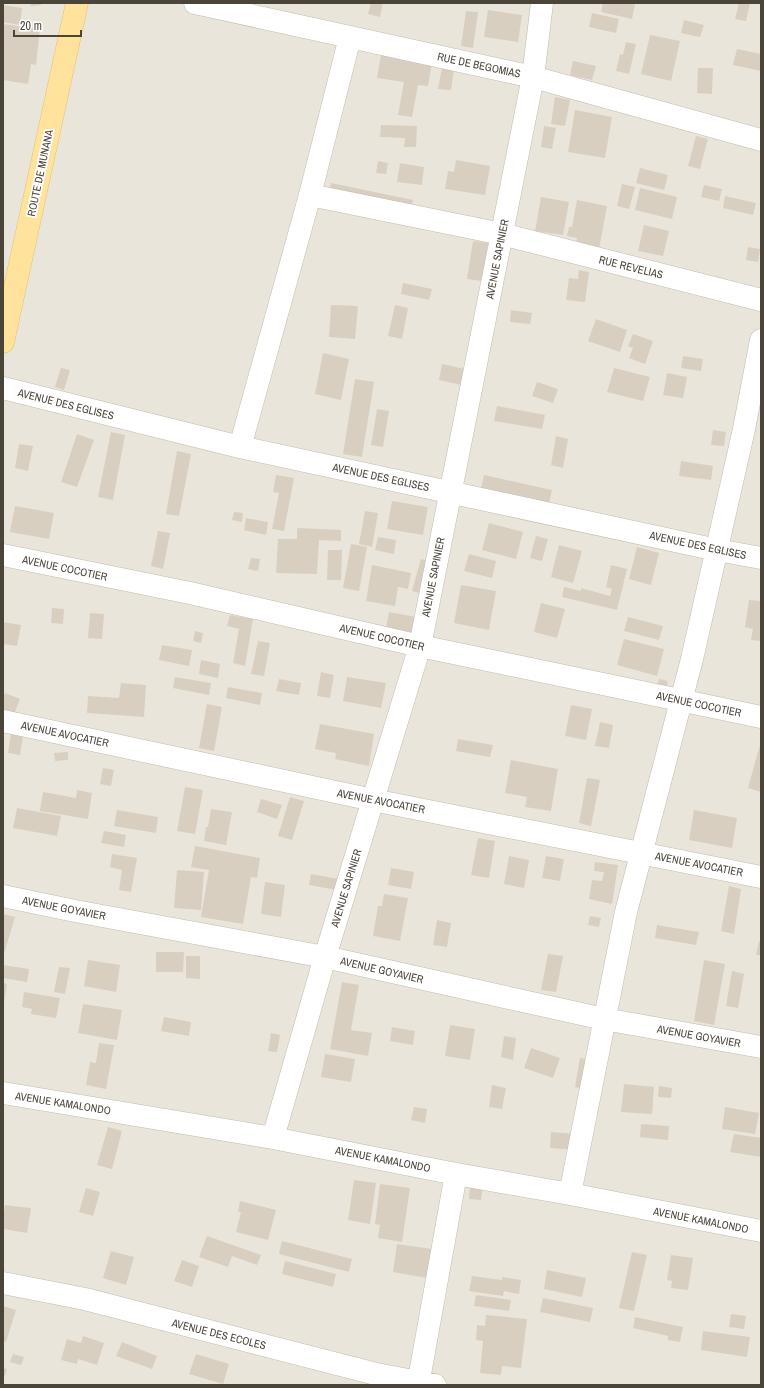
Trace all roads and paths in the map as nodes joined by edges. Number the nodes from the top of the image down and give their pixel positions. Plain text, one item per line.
1 (77, 3) edge
2 (195, 3) edge
3 (542, 3) edge
4 (350, 37) junction
5 (533, 77) junction
6 (761, 140) edge
7 (310, 195) junction
8 (502, 234) junction
9 (761, 300) edge
10 (761, 340) edge
11 (3, 342) edge
12 (3, 388) edge
13 (240, 447) junction
14 (450, 491) junction
15 (717, 550) junction
16 (3, 555) edge
17 (761, 558) edge
18 (420, 646) junction
19 (682, 700) junction
20 (761, 717) edge
21 (3, 721) edge
22 (373, 800) junction
23 (642, 853) junction
24 (761, 876) edge
25 (3, 896) edge
26 (325, 957) junction
27 (604, 1019) junction
28 (761, 1047) edge
29 (3, 1093) edge
30 (273, 1138) junction
31 (456, 1174) junction
32 (570, 1194) junction
33 (761, 1231) edge
34 (3, 1282) edge
35 (424, 1384) edge

1 - 11 main road, ROUTE DE MUNANA
2 - 4 street, RUE DE BEGOMIAS
3 - 5 street, AVENUE SAPINIER
4 - 5 street, RUE DE BEGOMIAS
4 - 7 street
5 - 6 street, RUE DE BEGOMIAS
5 - 8 street, AVENUE SAPINIER
7 - 8 street, RUE REVELIAS
7 - 13 street
8 - 9 street, RUE REVELIAS
8 - 14 street, AVENUE SAPINIER
10 - 15 street
12 - 13 street, AVENUE DES EGLISES
13 - 14 street, AVENUE DES EGLISES
14 - 15 street, AVENUE DES EGLISES
14 - 18 street, AVENUE SAPINIER
15 - 17 street, AVENUE DES EGLISES
15 - 19 street
16 - 18 street, AVENUE COCOTIER
18 - 19 street, AVENUE COCOTIER
18 - 22 street, AVENUE SAPINIER
19 - 20 street, AVENUE COCOTIER
19 - 23 street
21 - 22 street, AVENUE AVOCATIER
22 - 23 street, AVENUE AVOCATIER
22 - 26 street, AVENUE SAPINIER
23 - 24 street, AVENUE AVOCATIER
23 - 27 street
25 - 26 street, AVENUE GOYAVIER
26 - 27 street, AVENUE GOYAVIER
26 - 30 street, AVENUE SAPINIER
27 - 28 street, AVENUE GOYAVIER
27 - 32 street
29 - 30 street, AVENUE KAMALONDO
30 - 31 street, AVENUE KAMALONDO
31 - 32 street, AVENUE KAMALONDO
31 - 35 street
32 - 33 street, AVENUE KAMALONDO
34 - 35 street, AVENUE DES ECOLES

